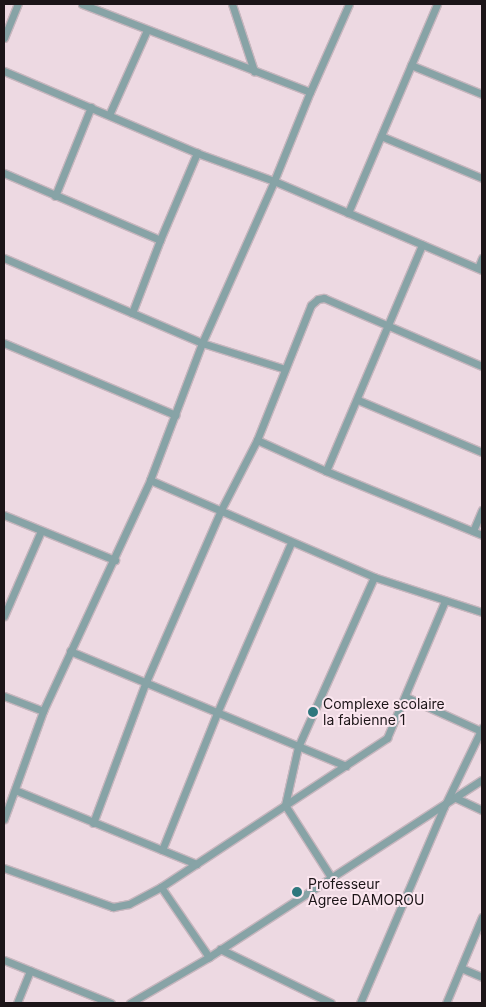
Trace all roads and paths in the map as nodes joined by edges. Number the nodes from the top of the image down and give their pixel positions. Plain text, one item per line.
1 (18, 4) edge
2 (82, 4) edge
3 (232, 4) edge
4 (437, 4) edge
5 (346, 6) edge
6 (147, 30) junction
7 (4, 38) edge
8 (411, 65) junction
9 (4, 71) edge
10 (254, 71) junction
11 (310, 92) junction
12 (482, 93) edge
13 (91, 107) junction
14 (109, 115) junction
15 (381, 136) junction
16 (197, 153) junction
17 (4, 174) edge
18 (482, 178) edge
19 (274, 180) junction
20 (55, 196) junction
21 (348, 213) junction
22 (160, 240) junction
23 (422, 245) junction
24 (4, 258) edge
25 (482, 258) edge
26 (480, 269) edge
27 (132, 313) junction
28 (389, 325) junction
29 (202, 343) junction
30 (4, 344) edge
31 (482, 366) edge
32 (285, 369) junction
33 (358, 400) junction
34 (175, 415) junction
35 (256, 440) junction
36 (482, 452) edge
37 (326, 471) junction
38 (150, 480) junction
39 (221, 510) junction
40 (482, 510) edge
41 (4, 515) edge
42 (41, 530) junction
43 (473, 531) junction
44 (482, 535) edge
45 (291, 543) junction
46 (115, 560) junction
47 (374, 577) junction
48 (445, 601) junction
49 (6, 605) edge
50 (482, 612) edge
51 (4, 616) edge
52 (70, 651) junction
53 (145, 684) junction
54 (4, 696) edge
55 (406, 697) junction
56 (44, 711) junction
57 (217, 712) junction
58 (482, 729) edge
59 (479, 743) edge
60 (298, 747) junction
61 (346, 766) junction
62 (482, 780) edge
63 (15, 790) junction
64 (456, 798) junction
65 (285, 806) junction
66 (444, 807) junction
67 (482, 810) edge
68 (4, 818) edge
69 (93, 823) junction
70 (162, 850) junction
71 (196, 864) junction
72 (4, 868) edge
73 (331, 877) junction
74 (161, 887) junction
75 (482, 917) edge
76 (220, 949) junction
77 (209, 957) junction
78 (4, 960) edge
79 (461, 968) junction
80 (30, 970) junction
81 (482, 977) edge
82 (16, 1003) edge
83 (111, 1003) edge
84 (130, 1003) edge
85 (331, 1003) edge
86 (360, 1003) edge
87 (446, 1003) edge

1 - 7 street
2 - 6 street
3 - 10 street
4 - 8 street
5 - 11 street
6 - 10 street
6 - 14 street
8 - 12 street
8 - 15 street
9 - 13 street
10 - 11 street
11 - 19 street
13 - 14 street
13 - 20 street
14 - 16 street
15 - 18 street
15 - 21 street
16 - 19 street
16 - 22 street
17 - 20 street
19 - 21 street
19 - 29 street
20 - 22 street
21 - 23 street
22 - 27 street
23 - 26 street
23 - 28 street
24 - 27 street
25 - 26 street
27 - 29 street
28 - 31 street
28 - 32 street
28 - 33 street
29 - 32 street
29 - 34 street
30 - 34 street
32 - 35 street
33 - 36 street
33 - 37 street
34 - 38 street
35 - 37 street
35 - 39 street
37 - 43 street
38 - 39 street
38 - 46 street
39 - 45 street
39 - 53 street
40 - 43 street
41 - 42 street
42 - 46 street
42 - 49 street
43 - 44 street
45 - 47 street
45 - 57 street
46 - 52 street
47 - 48 street
47 - 60 street
48 - 50 street
48 - 55 street
49 - 51 street
52 - 53 street
52 - 56 street
53 - 57 street
53 - 69 street
54 - 56 street
55 - 58 street
55 - 61 street
56 - 63 street
57 - 60 street
57 - 70 street
58 - 59 street
59 - 66 street
60 - 61 street
60 - 65 street
61 - 65 street
62 - 64 street
63 - 68 street
63 - 69 street
64 - 66 street
64 - 67 street
65 - 71 street
65 - 73 street
66 - 73 street
66 - 86 street
69 - 70 street
70 - 71 street
71 - 74 street
72 - 74 street
73 - 76 street
74 - 77 street
75 - 79 street
76 - 77 street
76 - 85 street
77 - 84 street
78 - 80 street
79 - 81 street
79 - 87 street
80 - 82 street
80 - 83 street

